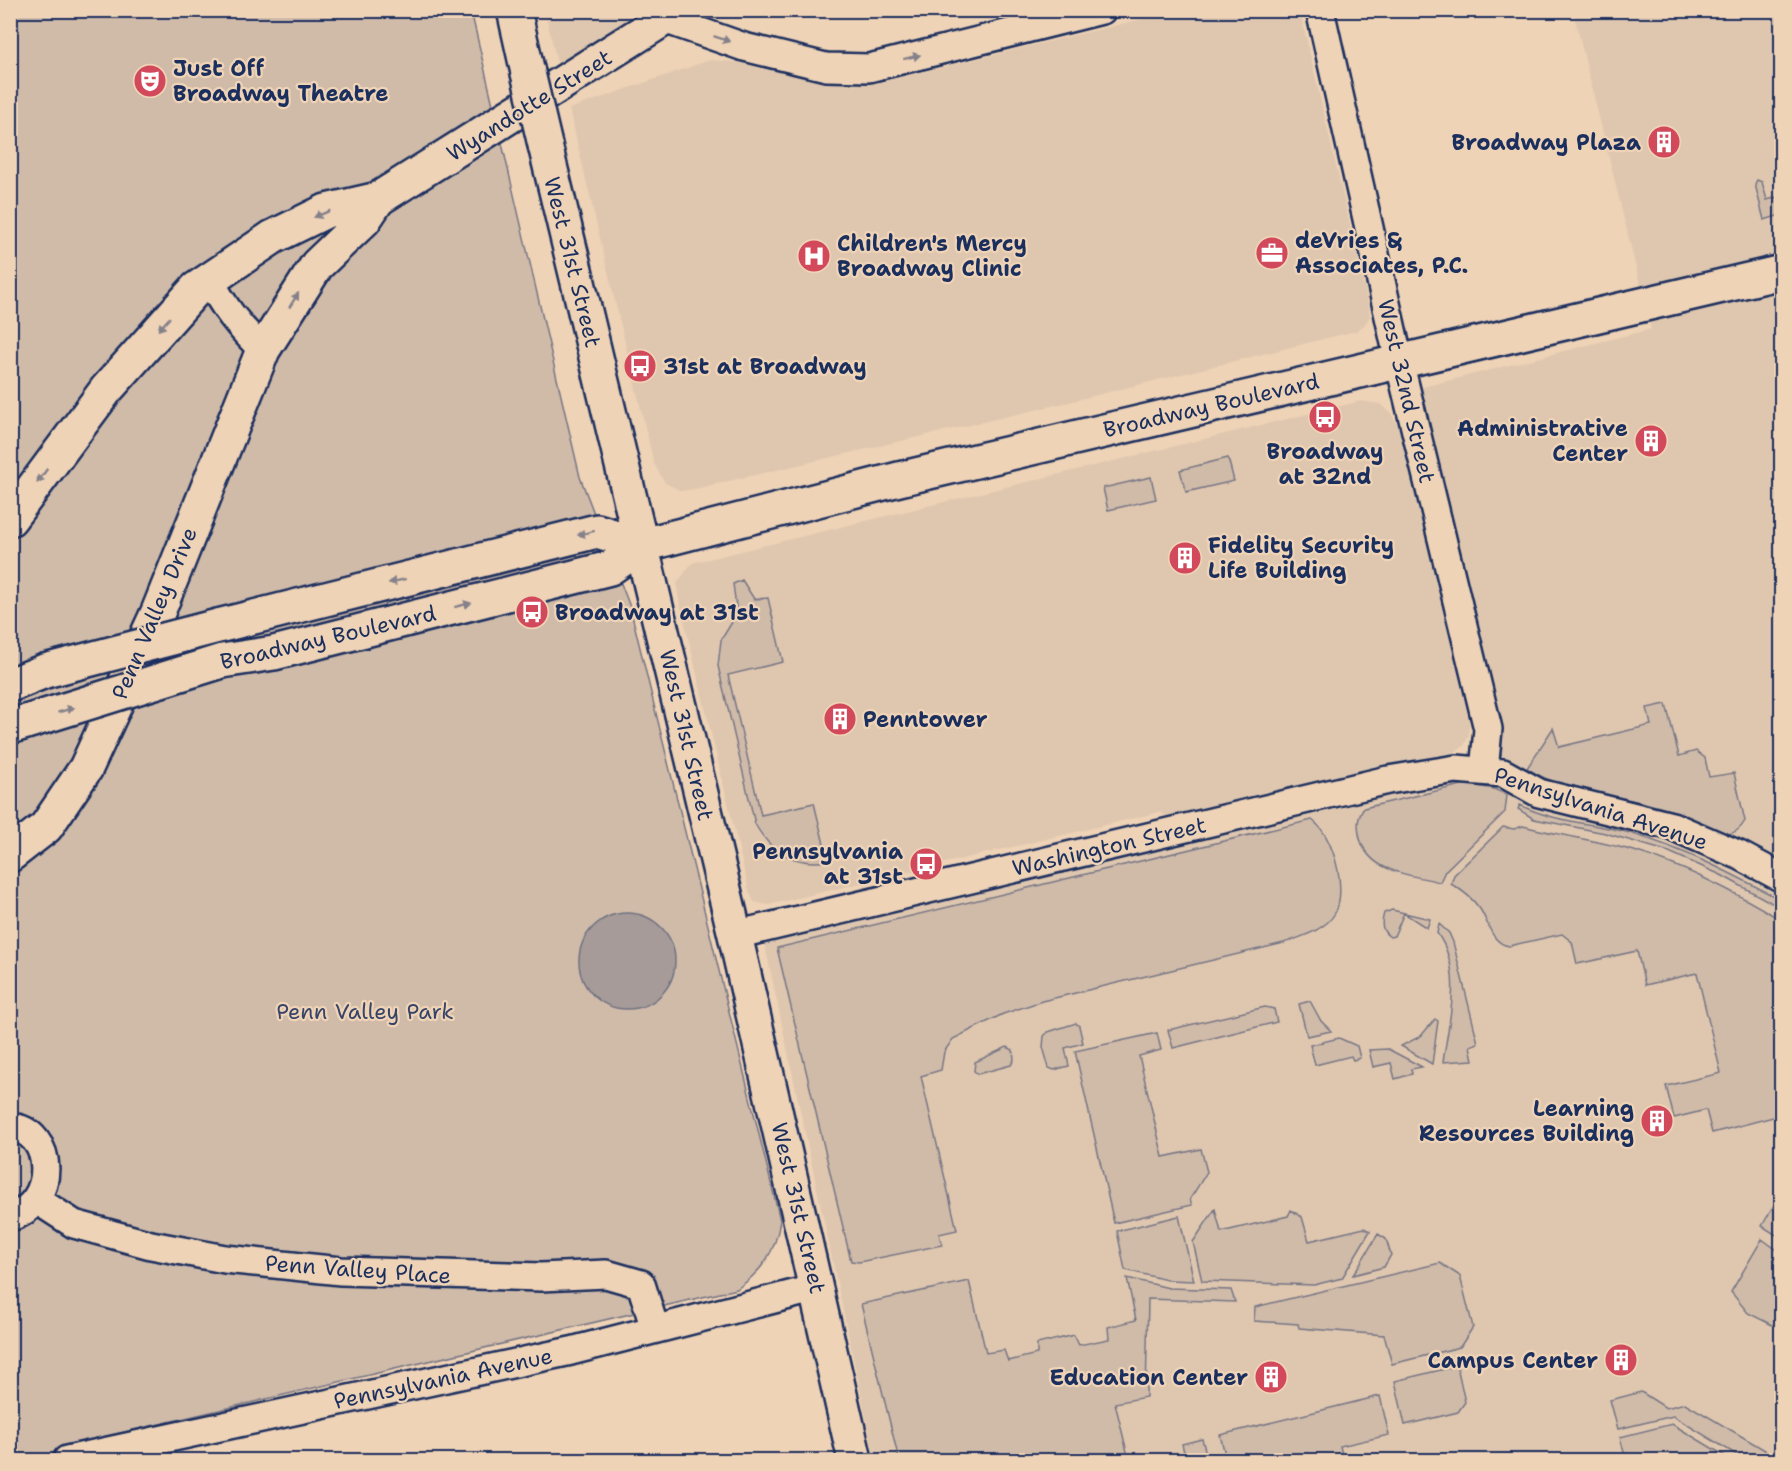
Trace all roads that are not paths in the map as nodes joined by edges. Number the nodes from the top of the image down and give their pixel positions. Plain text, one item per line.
1 (514, 10) edge
2 (1102, 10) edge
3 (1320, 10) edge
4 (673, 15) edge
5 (378, 199) junction
6 (1782, 272) edge
7 (209, 278) junction
8 (263, 350) junction
9 (1399, 361) junction
10 (10, 519) edge
11 (642, 545) junction
12 (10, 685) edge
13 (10, 727) edge
14 (1484, 771) junction
15 (10, 855) edge
16 (1782, 878) edge
17 (735, 935) junction
18 (10, 1127) edge
19 (37, 1200) junction
20 (10, 1216) edge
21 (818, 1288) junction
22 (655, 1329) junction
23 (67, 1461) edge
24 (855, 1461) edge

1 - 11 main road, West 31st Street, bridge
4 -> 2 street
3 - 9 street, West 32nd Street
4 - 5 main road, Wyandotte Street
5 -> 7 main road
8 -> 5 main road, Penn Valley Drive
6 - 9 main road, Broadway Boulevard
7 - 8 street
7 -> 10 main road
8 - 15 main road, Penn Valley Drive
9 - 11 main road, Broadway Boulevard
9 - 14 street, West 32nd Street
11 -> 12 main road, Broadway Boulevard, bridge
13 -> 11 main road, Broadway Boulevard, bridge
11 - 17 main road, West 31st Street
14 - 16 street, Pennsylvania Avenue
14 - 17 street, Washington Street
17 - 21 main road, West 31st Street
18 - 19 street
19 - 20 street
19 - 22 street, Penn Valley Place
21 - 22 street, Pennsylvania Avenue
21 - 24 main road, West 31st Street
22 - 23 street, Pennsylvania Avenue

